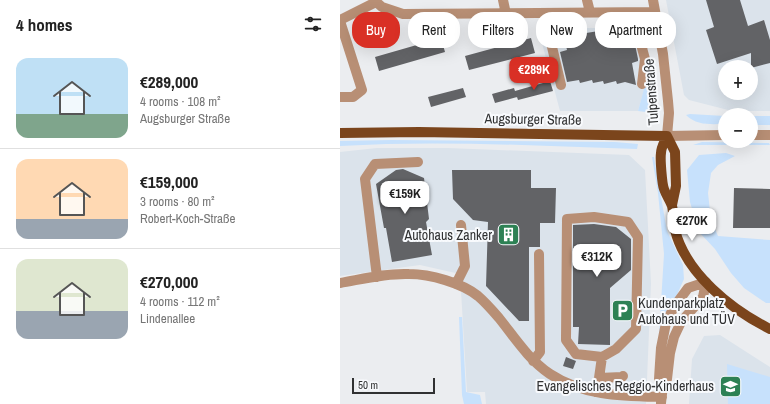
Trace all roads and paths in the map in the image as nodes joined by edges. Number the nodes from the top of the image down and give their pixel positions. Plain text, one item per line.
1 (503, 0) edge
2 (587, 0) edge
3 (653, 0) edge
4 (375, 1) edge
5 (506, 12) edge
6 (587, 12) edge
7 (590, 12) junction
8 (595, 12) edge
9 (655, 12) edge
10 (468, 14) edge
11 (340, 21) edge
12 (552, 48) edge
13 (642, 48) edge
14 (661, 48) edge
15 (642, 84) dead end
16 (561, 85) dead end
17 (340, 97) edge
18 (340, 134) edge
19 (718, 135) edge
20 (758, 135) edge
21 (770, 135) edge
22 (667, 136) junction
23 (418, 162) dead end
24 (672, 205) junction
25 (461, 225) dead end
26 (539, 254) dead end
27 (377, 276) junction
28 (706, 282) junction
29 (340, 283) edge
30 (456, 284) junction
31 (770, 329) edge
32 (602, 357) junction
33 (533, 360) junction
34 (623, 376) dead end
35 (599, 378) junction
36 (663, 385) junction
37 (595, 392) junction
38 (662, 401) edge

1 - 5 street
2 - 7 street
3 - 9 street, Tulpenstraße
4 - 10 street
4 - 11 street
6 - 7 street
7 - 8 street
11 - 17 street
12 - 16 street
13 - 15 street
14 - 22 street, Tulpenstraße
18 - 22 main road, Augsburger Straße
19 - 22 street, Augsburger Straße
20 - 21 street
22 - 24 main road
22 - 24 main road
23 - 27 street
24 - 28 main road
25 - 30 street
26 - 33 street
27 - 29 street
27 - 30 street
28 - 31 main road
28 - 36 street
28 - 36 street
30 - 33 street
32 - 32 street
32 - 35 street
33 - 37 street
34 - 35 street
35 - 37 street
36 - 38 street
37 - 38 street

